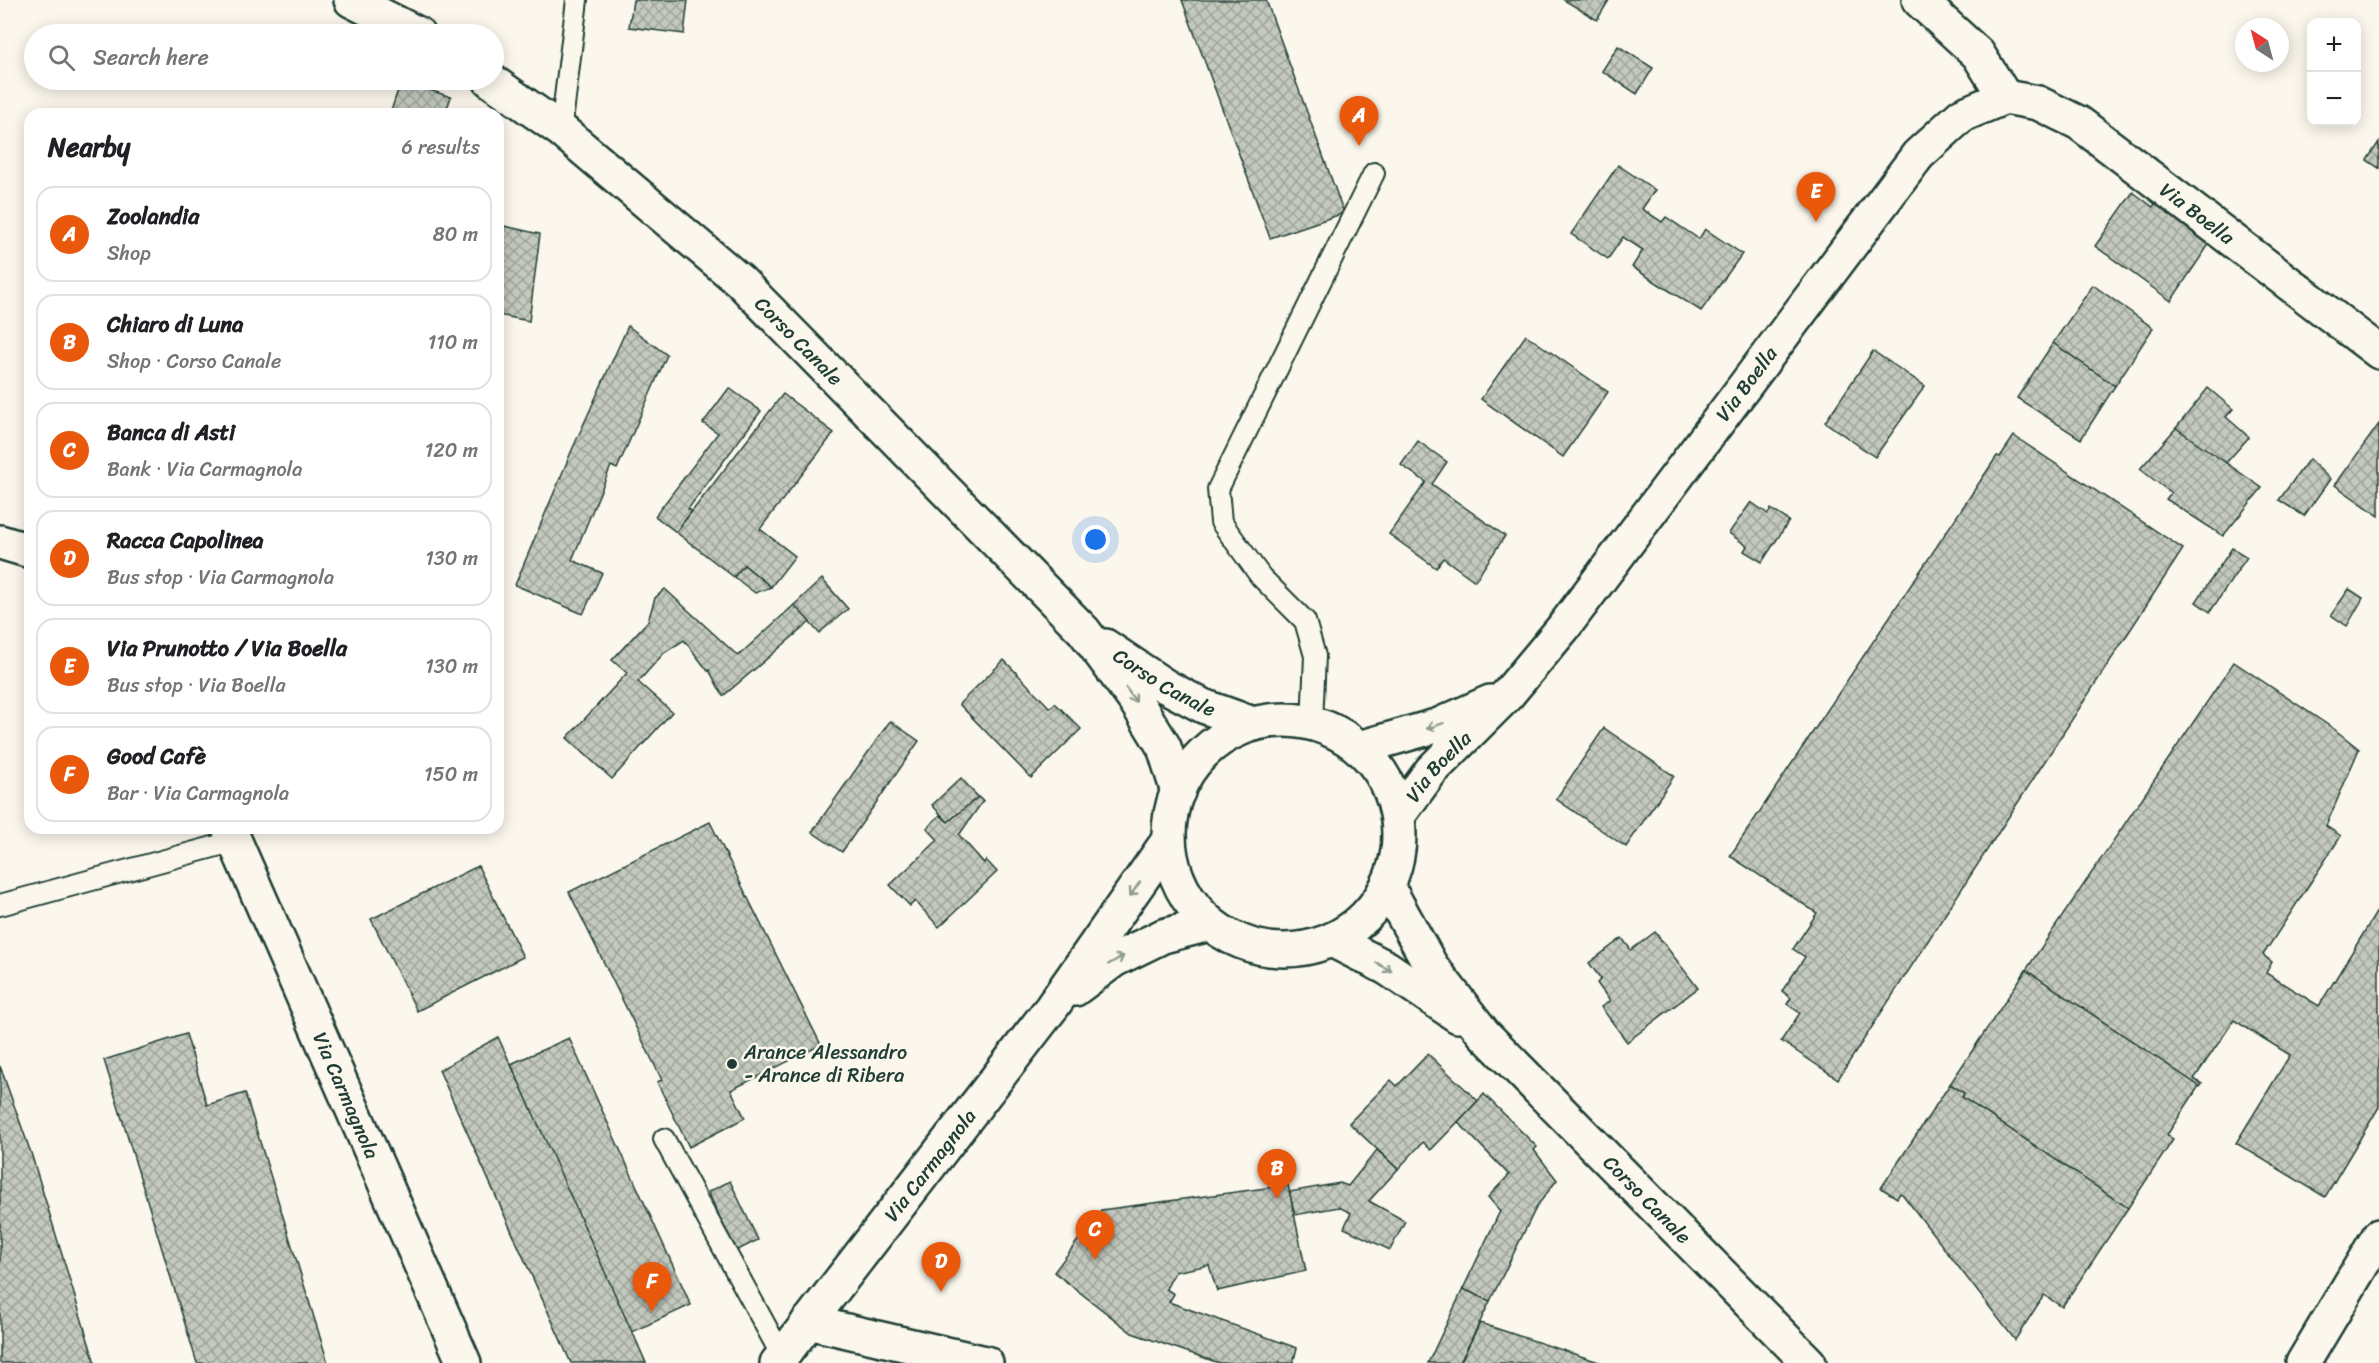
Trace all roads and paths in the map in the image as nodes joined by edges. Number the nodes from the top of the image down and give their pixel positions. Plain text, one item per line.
1 (351, 0) edge
2 (578, 0) edge
3 (1919, 0) edge
4 (398, 24) edge
5 (504, 90) edge
6 (2005, 97) junction
7 (561, 130) junction
8 (1374, 173) dead end
9 (2379, 352) edge
10 (0, 543) edge
11 (24, 549) edge
12 (1084, 631) junction
13 (1508, 694) junction
14 (1312, 723) junction
15 (1252, 724) junction
16 (1359, 748) junction
17 (1178, 792) junction
18 (1398, 816) junction
19 (232, 834) edge
20 (1168, 841) junction
21 (1387, 886) junction
22 (0, 905) edge
23 (1209, 924) junction
24 (1332, 940) junction
25 (1052, 1007) junction
26 (1484, 1034) junction
27 (664, 1139) dead end
28 (2379, 1236) edge
29 (808, 1322) junction
30 (779, 1360) edge
31 (464, 1363) edge
32 (986, 1363) edge
33 (1809, 1363) edge
34 (2303, 1363) edge

1 - 4 main road
2 - 7 lane
3 - 6 main road
5 - 7 main road, Corso Canale
6 - 9 main road, Via Boella
6 - 13 main road, Via Boella
7 - 12 main road, Corso Canale
8 - 14 lane
10 - 11 main road
12 - 15 main road, Corso Canale
12 -> 17 main road, Corso Canale
13 -> 16 main road, Via Boella
13 - 18 main road, Via Boella
14 - 15 main road, Corso Canale
14 - 16 main road, Corso Canale
15 - 17 main road, Corso Canale
16 - 18 main road, Corso Canale
17 - 20 main road, Corso Canale
18 - 21 main road, Corso Canale
19 - 22 lane
19 - 31 main road, Via Carmagnola
20 - 23 main road, Corso Canale
20 -> 25 main road, Via Carmagnola
21 - 24 main road, Corso Canale
21 - 26 main road, Corso Canale
23 - 24 main road, Corso Canale
25 -> 23 main road, Via Carmagnola
24 -> 26 main road, Corso Canale
25 - 29 main road, Via Carmagnola
26 - 33 main road, Corso Canale
27 - 30 lane
28 - 34 main road
29 - 30 main road, Via Carmagnola
29 - 32 main road

